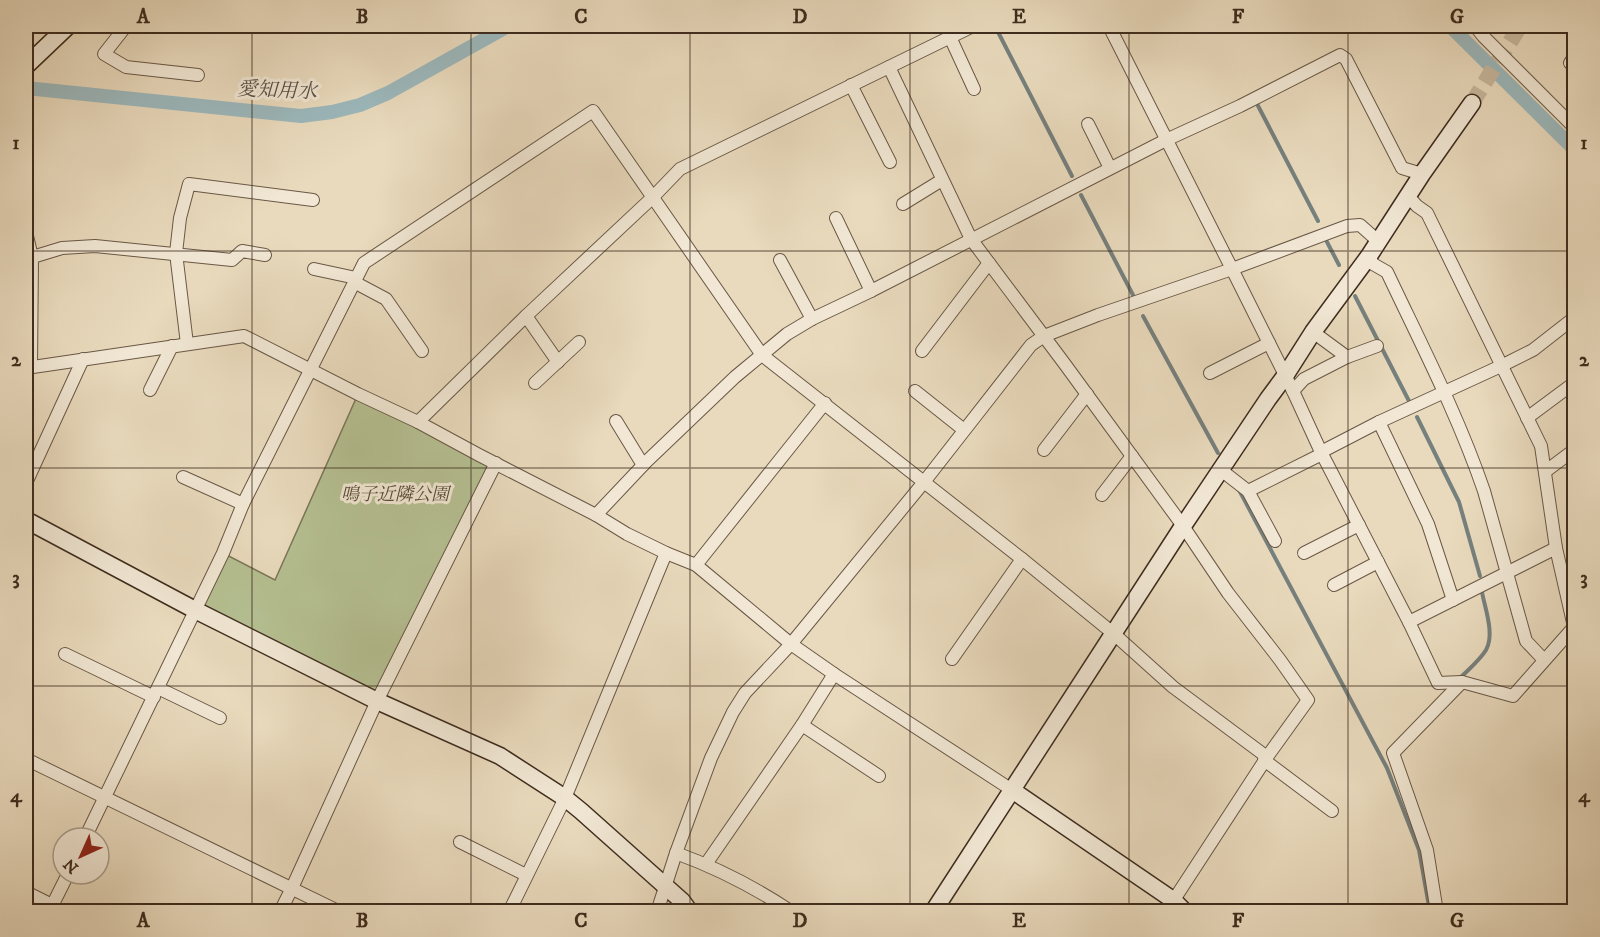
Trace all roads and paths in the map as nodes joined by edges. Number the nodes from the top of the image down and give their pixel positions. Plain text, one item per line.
1 (68, 26) edge
2 (126, 26) edge
3 (973, 26) edge
4 (1109, 26) edge
5 (1475, 26) edge
6 (950, 37) junction
7 (26, 66) edge
8 (889, 67) junction
9 (198, 75) dead end
10 (851, 85) junction
11 (974, 89) dead end
12 (1472, 103) tunnel mouth
13 (1088, 124) dead end
14 (1575, 127) edge
15 (1166, 140) junction
16 (890, 162) dead end
17 (1110, 168) junction
18 (1422, 174) junction
19 (942, 180) junction
20 (1408, 196) junction
21 (653, 197) junction
22 (313, 200) dead end
23 (903, 204) dead end
24 (836, 218) dead end
25 (26, 232) edge
26 (971, 239) junction
27 (1373, 248) junction
28 (176, 253) junction
29 (265, 255) dead end
30 (29, 258) edge
31 (780, 260) dead end
32 (989, 264) junction
33 (1232, 269) junction
34 (314, 270) dead end
35 (355, 280) junction
36 (871, 291) junction
37 (526, 316) junction
38 (1575, 318) edge
39 (812, 319) junction
40 (1313, 332) junction
41 (1044, 336) junction
42 (579, 342) dead end
43 (1269, 343) junction
44 (187, 344) junction
45 (172, 346) junction
46 (1377, 346) dead end
47 (422, 351) dead end
48 (922, 351) dead end
49 (762, 355) junction
50 (1347, 357) junction
51 (83, 359) junction
52 (558, 362) junction
53 (1501, 366) junction
54 (28, 367) edge
55 (310, 369) junction
56 (1210, 373) dead end
57 (535, 383) dead end
58 (1575, 383) edge
59 (1289, 384) junction
60 (150, 390) dead end
61 (915, 391) dead end
62 (1444, 392) junction
63 (1087, 394) junction
64 (825, 403) junction
65 (1527, 418) junction
66 (616, 421) dead end
67 (418, 422) junction
68 (1379, 423) junction
69 (964, 429) junction
70 (1044, 450) dead end
71 (1575, 450) edge
72 (1321, 453) junction
73 (1132, 456) junction
74 (496, 464) junction
75 (643, 465) junction
76 (1221, 470) junction
77 (1546, 471) junction
78 (183, 477) dead end
79 (924, 482) junction
80 (26, 483) edge
81 (1248, 491) junction
82 (1102, 495) dead end
83 (243, 504) junction
84 (596, 515) junction
85 (26, 520) edge
86 (1359, 525) junction
87 (1183, 526) junction
88 (1275, 541) dead end
89 (1556, 548) junction
90 (666, 553) junction
91 (1304, 553) dead end
92 (1022, 559) junction
93 (1378, 562) junction
94 (696, 565) junction
95 (1508, 572) junction
96 (1334, 585) dead end
97 (1453, 600) junction
98 (195, 610) junction
99 (1409, 622) junction
100 (1113, 634) junction
101 (791, 644) junction
102 (65, 654) dead end
103 (952, 659) dead end
104 (1544, 660) junction
105 (834, 674) junction
106 (1462, 682) junction
107 (156, 693) junction
108 (377, 701) junction
109 (220, 718) dead end
110 (802, 725) junction
111 (1265, 758) junction
112 (26, 759) edge
113 (879, 776) dead end
114 (1012, 790) junction
115 (105, 798) junction
116 (565, 798) junction
117 (1332, 811) dead end
118 (91, 826) edge
119 (460, 842) dead end
120 (676, 853) junction
121 (706, 864) junction
122 (526, 875) junction
123 (62, 886) edge
124 (665, 886) junction
125 (292, 888) junction
126 (26, 892) edge
127 (51, 908) edge
128 (1175, 908) edge
129 (280, 912) edge
130 (340, 912) edge
131 (509, 912) edge
132 (657, 912) edge
133 (690, 912) edge
134 (792, 912) edge
135 (933, 912) edge
136 (1437, 912) edge

1 - 7 street
2 - 9 street
3 - 6 street
4 - 15 street
5 - 14 street
6 - 8 street
6 - 11 street
8 - 10 street
8 - 19 street
10 - 16 street
10 - 21 street
12 - 18 street
13 - 17 street
15 - 17 street
15 - 18 street
15 - 33 street
17 - 26 street
18 - 20 street
19 - 23 street
19 - 26 street
20 - 27 street
20 - 53 street
21 - 35 street
21 - 37 street
21 - 49 street
22 - 28 street
24 - 36 street
25 - 30 street
26 - 32 street
26 - 36 street
27 - 33 street
27 - 40 street
27 - 62 street
28 - 29 street
28 - 30 street
28 - 44 street
30 - 54 street
31 - 39 street
32 - 41 street
32 - 48 street
33 - 41 street
33 - 43 street
34 - 35 street
35 - 47 street
35 - 55 street
36 - 39 street
37 - 52 street
37 - 67 street
38 - 53 street
39 - 49 street
40 - 50 street
40 - 59 street
41 - 63 street
41 - 69 street
42 - 52 street
43 - 56 street
43 - 59 street
44 - 45 street
44 - 55 street
45 - 51 street
45 - 60 street
46 - 50 street
49 - 64 street
49 - 75 street
50 - 59 street
51 - 54 street
51 - 80 street
52 - 57 street
53 - 62 street
53 - 65 street
55 - 67 street
55 - 83 street
58 - 65 street
59 - 72 street
59 - 76 street
61 - 69 street
62 - 68 street
62 - 95 street
63 - 70 street
63 - 73 street
64 - 79 street
64 - 94 street
65 - 77 street
66 - 75 street
67 - 74 street
68 - 72 street
68 - 97 street
69 - 79 street
71 - 77 street
72 - 81 street
72 - 86 street
73 - 82 street
73 - 87 street
74 - 84 street
74 - 108 street
75 - 84 street
76 - 81 street
76 - 87 street
77 - 89 street
78 - 83 street
79 - 92 street
79 - 101 street
81 - 88 street
83 - 98 street
84 - 90 street
85 - 98 street
86 - 91 street
86 - 93 street
87 - 100 street
87 - 111 street
89 - 95 street
89 - 104 street
90 - 94 street
90 - 116 street
92 - 100 street
92 - 103 street
93 - 96 street
93 - 99 street
94 - 101 street
95 - 97 street
95 - 104 street
97 - 99 street
98 - 107 street
98 - 108 street
99 - 106 street
100 - 111 street
100 - 114 street
101 - 105 street
101 - 120 street
102 - 107 street
104 - 106 street
105 - 110 street
105 - 114 street
106 - 136 street
107 - 109 street
107 - 115 street
108 - 116 street
108 - 125 street
110 - 113 street
110 - 121 street
111 - 117 street
111 - 128 street
112 - 115 street
114 - 128 street
114 - 135 street
115 - 118 street
115 - 125 street
116 - 122 street
116 - 124 street
119 - 122 street
120 - 121 street
120 - 124 street
121 - 134 street
122 - 131 street
123 - 127 street
124 - 132 street
124 - 133 street
125 - 129 street
125 - 130 street
126 - 127 street

